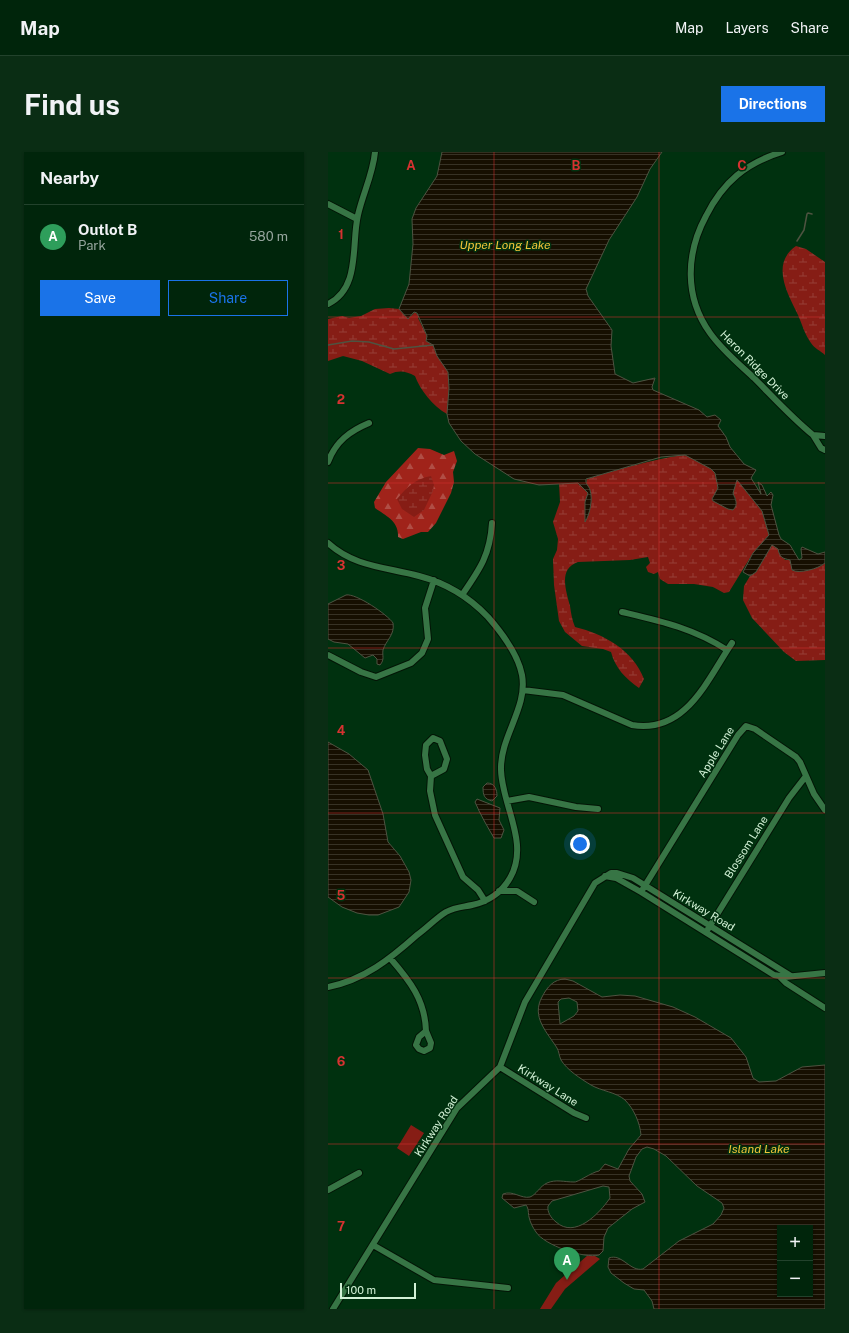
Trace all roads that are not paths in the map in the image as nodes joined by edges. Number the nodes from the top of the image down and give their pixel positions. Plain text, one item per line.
1 (375, 152) edge
2 (782, 152) edge
3 (763, 155) edge
4 (328, 204) edge
5 (357, 219) junction
6 (328, 304) edge
7 (369, 423) dead end
8 (813, 435) junction
9 (825, 436) edge
10 (825, 450) edge
11 (328, 462) edge
12 (492, 523) dead end
13 (329, 547) edge
14 (434, 580) junction
15 (462, 595) junction
16 (622, 612) dead end
17 (732, 643) dead end
18 (727, 650) junction
19 (328, 655) edge
20 (523, 690) junction
21 (431, 776) junction
22 (806, 776) junction
23 (507, 802) junction
24 (598, 809) dead end
25 (825, 810) edge
26 (643, 889) junction
27 (499, 891) junction
28 (485, 900) junction
29 (534, 902) dead end
30 (710, 925) junction
31 (706, 932) junction
32 (390, 958) junction
33 (825, 972) edge
34 (791, 976) junction
35 (780, 977) junction
36 (328, 987) edge
37 (825, 1008) edge
38 (426, 1031) dead end
39 (500, 1067) junction
40 (586, 1118) dead end
41 (359, 1173) dead end
42 (328, 1190) edge
43 (373, 1245) junction
44 (508, 1288) dead end
45 (333, 1309) edge

1 - 5 street
2 - 3 street, Heron Ridge Drive
3 - 8 street, Heron Ridge Drive
4 - 5 street
5 - 6 street
7 - 11 street
8 - 9 street
8 - 10 street, Heron Ridge Drive
12 - 15 street
13 - 14 street
14 - 15 street
14 - 19 street
15 - 20 street
16 - 18 street
17 - 18 street
18 - 20 street
20 - 23 street
21 - 21 street
21 - 28 street
22 - 25 street, Apple Lane
22 - 26 street, Apple Lane
22 - 30 street, Blossom Lane
23 - 24 street
23 - 27 street
26 - 30 street, Kirkway Road
26 - 31 street, Kirkway Road
26 - 39 street, Kirkway Road
27 - 28 street
27 - 29 street
28 - 32 street
30 - 31 street, Blossom Lane
30 - 34 street, Kirkway Road
31 - 35 street, Kirkway Road
32 - 36 street
32 - 38 street
33 - 34 street
34 - 35 street
35 - 37 street, Kirkway Road
39 - 40 street, Kirkway Lane
39 - 43 street, Kirkway Road
41 - 42 street
43 - 44 street
43 - 45 street, Kirkway Road

